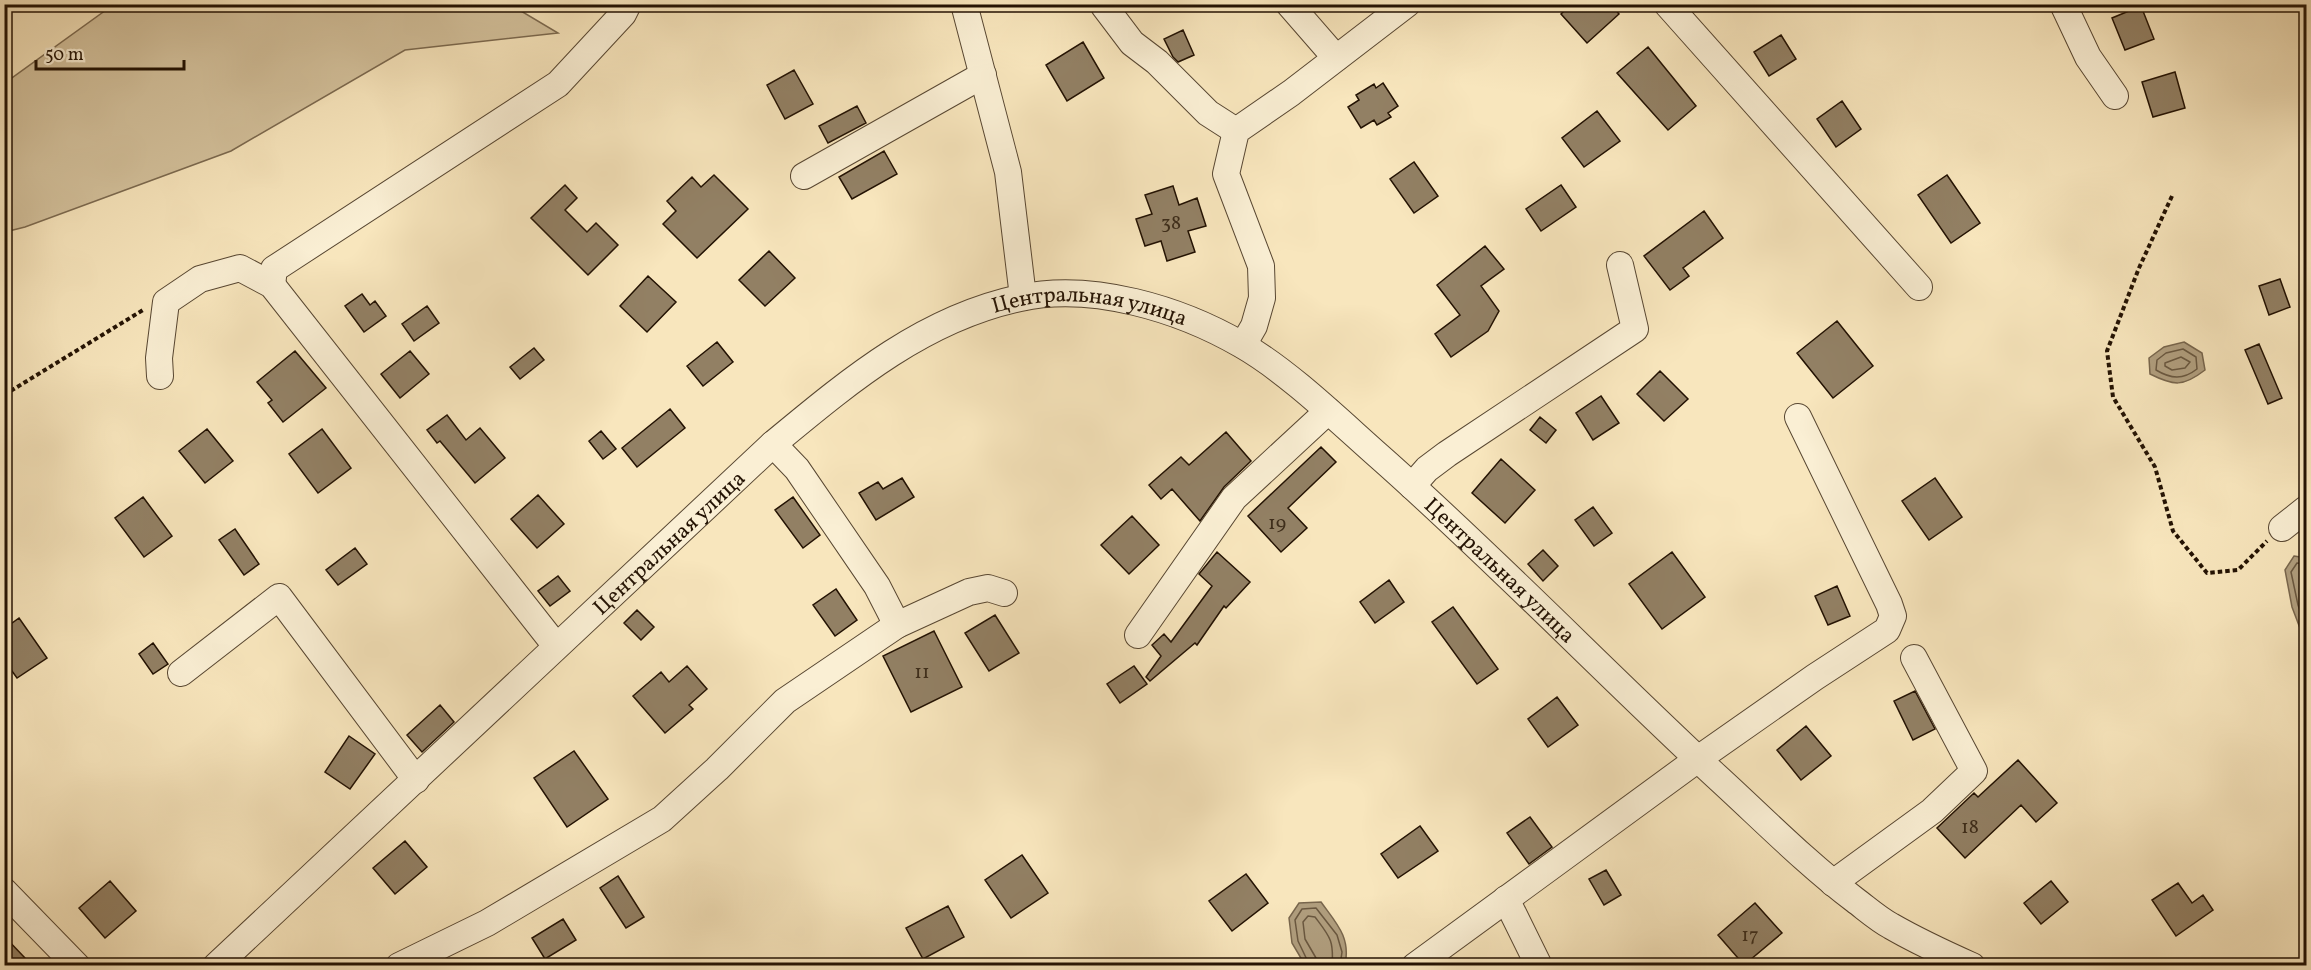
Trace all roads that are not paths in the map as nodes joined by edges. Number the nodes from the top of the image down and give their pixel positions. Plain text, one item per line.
1 (628, 4) edge
2 (964, 4) edge
3 (1289, 4) edge
4 (1407, 4) edge
5 (1666, 4) edge
6 (2063, 4) edge
7 (1104, 6) edge
8 (1336, 58) junction
9 (982, 75) junction
10 (2115, 96) dead end
11 (1236, 131) junction
12 (804, 176) dead end
13 (1620, 265) dead end
14 (272, 285) junction
15 (1919, 287) dead end
16 (1023, 297) junction
17 (1243, 345) junction
18 (160, 376) dead end
19 (1328, 411) junction
20 (1798, 417) dead end
21 (773, 444) junction
22 (1412, 486) junction
23 (2307, 509) edge
24 (2282, 528) road end
25 (1004, 593) dead end
26 (897, 625) junction
27 (1138, 635) dead end
28 (556, 646) junction
29 (1914, 658) dead end
30 (181, 673) dead end
31 (1698, 759) junction
32 (416, 780) junction
33 (1833, 883) junction
34 (4, 891) edge
35 (1506, 899) junction
36 (76, 966) edge
37 (216, 966) edge
38 (399, 966) edge
39 (1415, 966) edge
40 (1539, 966) edge
41 (1972, 966) edge

1 - 14 street
2 - 9 street
3 - 8 street
4 - 8 street
5 - 15 street
6 - 10 street
7 - 11 street
8 - 11 street
9 - 12 street
9 - 16 street
11 - 17 street
13 - 22 street
14 - 18 street
14 - 28 street
16 - 17 street, Центральная улица
16 - 21 street, Центральная улица
17 - 19 street, Центральная улица
19 - 22 street, Центральная улица
19 - 27 street
20 - 31 street
21 - 26 street
21 - 28 street, Центральная улица
22 - 31 street, Центральная улица
23 - 24 street
25 - 26 street
26 - 38 street
28 - 32 street, Центральная улица
29 - 33 street
30 - 32 street
31 - 33 street, Центральная улица
31 - 35 street
32 - 37 street, Центральная улица
33 - 41 street, Центральная улица
34 - 36 street
35 - 39 street
35 - 40 street

